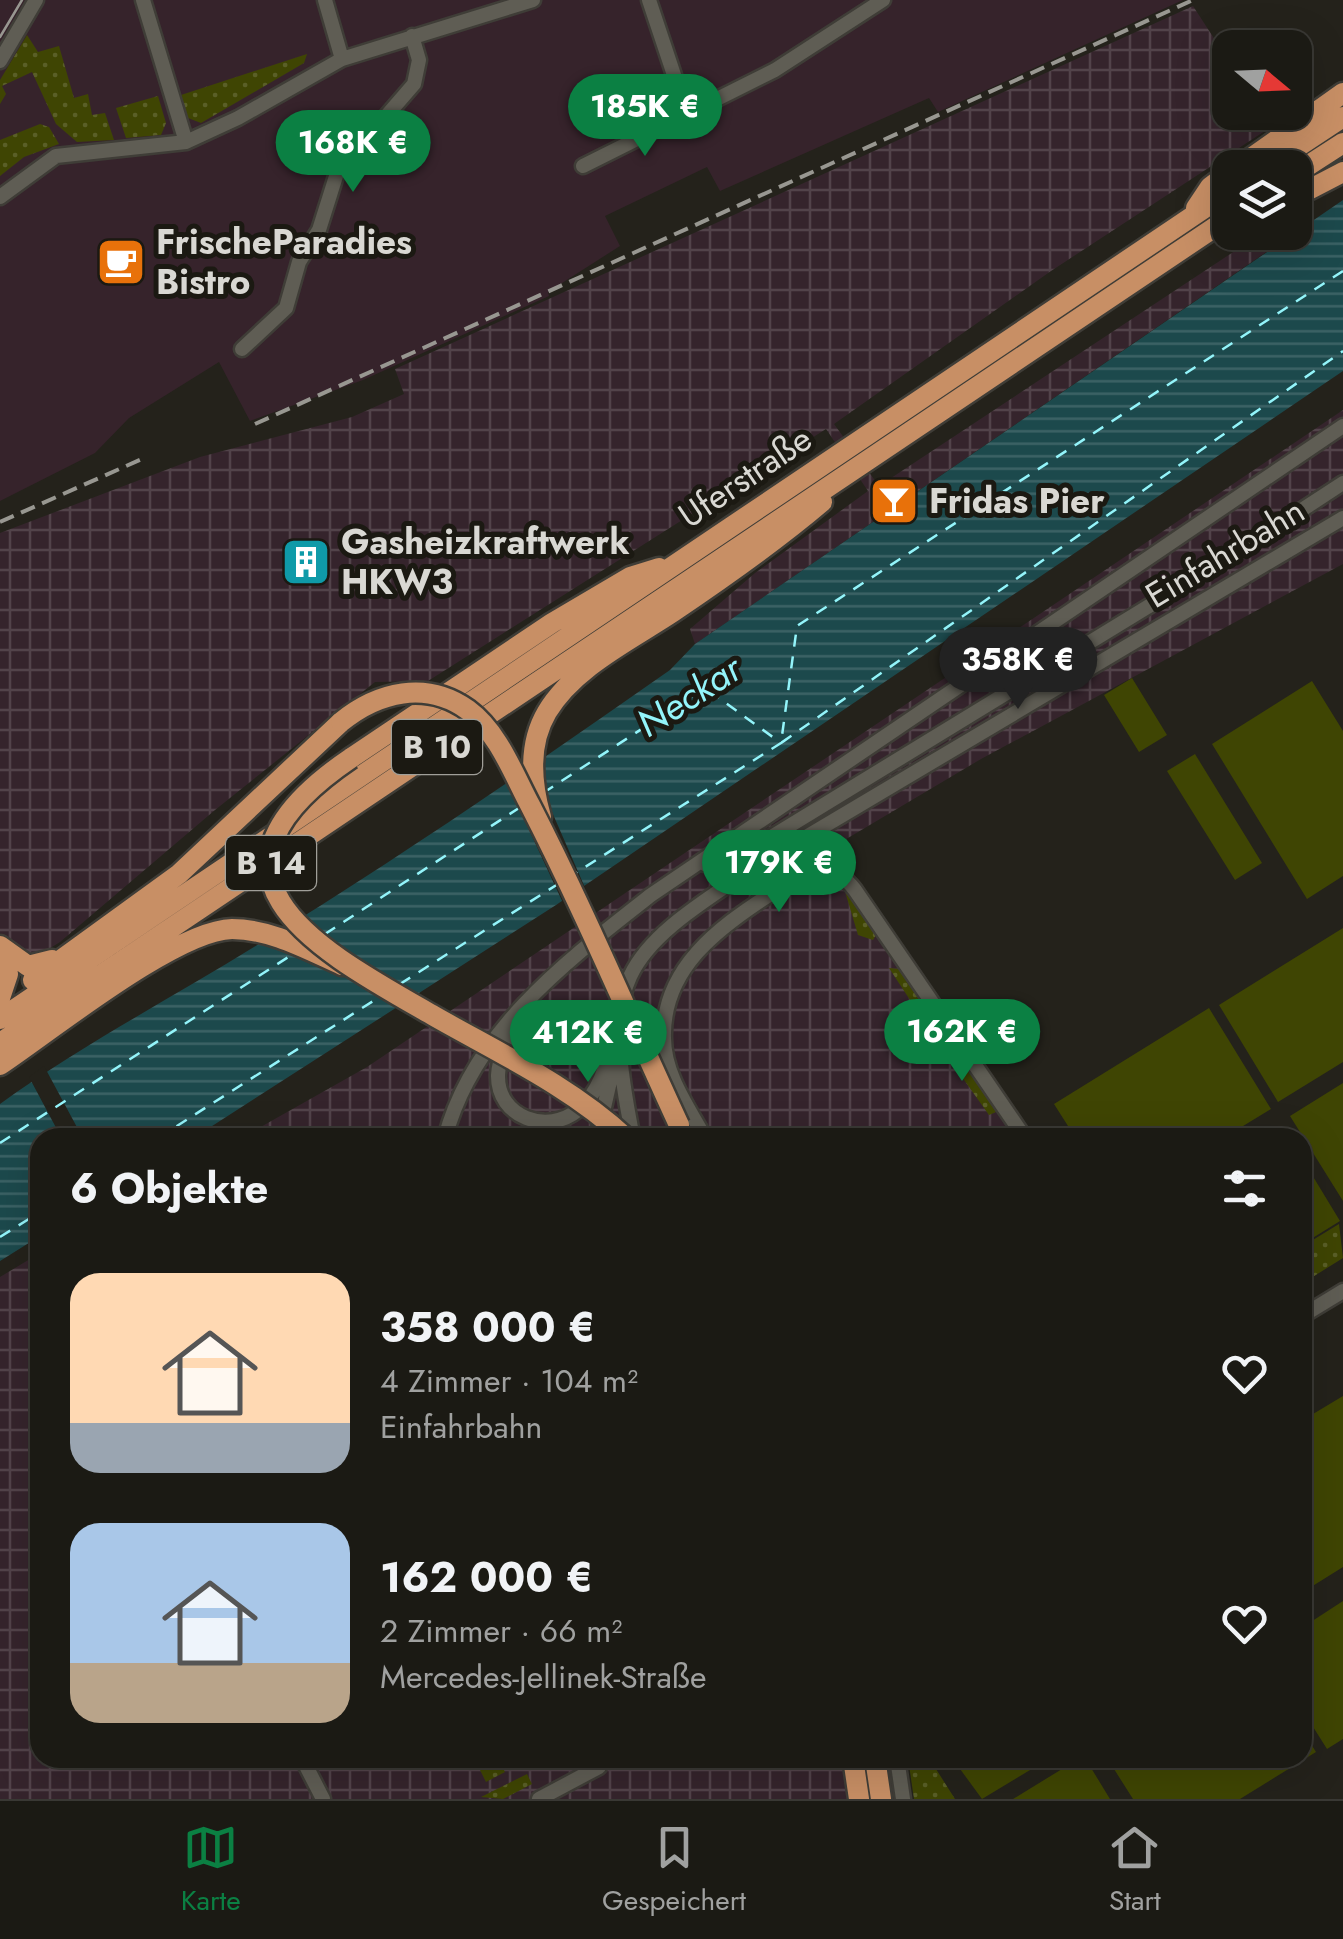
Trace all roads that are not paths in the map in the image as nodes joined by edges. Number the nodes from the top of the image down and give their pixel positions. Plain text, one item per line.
1 (36, 0) edge
2 (143, 0) edge
3 (324, 0) edge
4 (533, 0) edge
5 (649, 0) edge
6 (883, 0) edge
7 (412, 36) junction
8 (342, 60) junction
9 (0, 61) edge
10 (1343, 94) edge
11 (687, 114) junction
12 (1343, 116) edge
13 (186, 142) junction
14 (1343, 142) edge
15 (1263, 150) edge
16 (1293, 150) edge
17 (1312, 163) edge
18 (583, 166) dead end
19 (1343, 172) edge
20 (1212, 186) edge
21 (1312, 188) edge
22 (0, 197) edge
23 (1212, 203) edge
24 (1190, 218) junction
25 (1212, 229) edge
26 (242, 349) dead end
27 (1343, 426) edge
28 (876, 453) junction
29 (1343, 483) edge
30 (1343, 518) edge
31 (676, 564) junction
32 (549, 842) junction
33 (686, 871) junction
34 (0, 947) edge
35 (81, 948) junction
36 (350, 968) junction
37 (0, 1000) edge
38 (528, 1001) junction
39 (0, 1019) edge
40 (617, 1020) junction
41 (616, 1039) junction
42 (0, 1043) edge
43 (0, 1065) edge
44 (449, 1128) edge
45 (600, 1128) edge
46 (616, 1128) edge
47 (628, 1128) edge
48 (679, 1128) edge
49 (700, 1128) edge
50 (1018, 1128) edge
51 (1343, 1291) edge
52 (1312, 1310) edge
53 (307, 1768) edge
54 (599, 1768) dead end
55 (854, 1768) edge
56 (876, 1768) edge
57 (898, 1768) edge
58 (323, 1799) edge
59 (539, 1799) edge
60 (859, 1799) edge
61 (881, 1799) edge
62 (903, 1799) edge

1 - 9 street
2 - 13 street
3 - 8 street
4 - 7 street
5 - 11 street
6 - 11 street
7 - 8 street
7 - 26 street
8 - 13 street
10 - 15 highway
11 - 18 street
12 - 16 highway
13 - 22 street
14 - 17 highway
19 - 21 highway
20 - 24 highway, B 10
23 - 24 highway, Uferstraße / B 10
24 - 31 highway, Uferstraße / B 10
25 - 28 highway, Uferstraße / B 10
27 - 33 street, Einfahrbahn
28 - 32 highway, bridge
28 - 42 highway, Uferstraße / B 10
29 - 33 street, Einfahrbahn
30 - 40 street, Einfahrbahn
31 - 36 highway, B 14, bridge
31 - 39 highway, Uferstraße / B 10
32 - 35 highway, bridge
32 - 48 highway, bridge
33 - 38 street, Einfahrbahn
34 - 35 highway
34 - 37 highway
35 - 37 highway
36 - 43 highway, B 14
36 - 46 highway, B 14, bridge
38 - 40 street, Einfahrbahn
38 - 44 street, Einfahrbahn
40 - 41 street, Einfahrbahn
41 - 45 street, Einfahrbahn
41 - 47 street, Einfahrbahn
49 - 50 street
51 - 52 street
53 - 58 street
54 - 59 street
55 - 60 highway
56 - 61 highway
57 - 62 street

